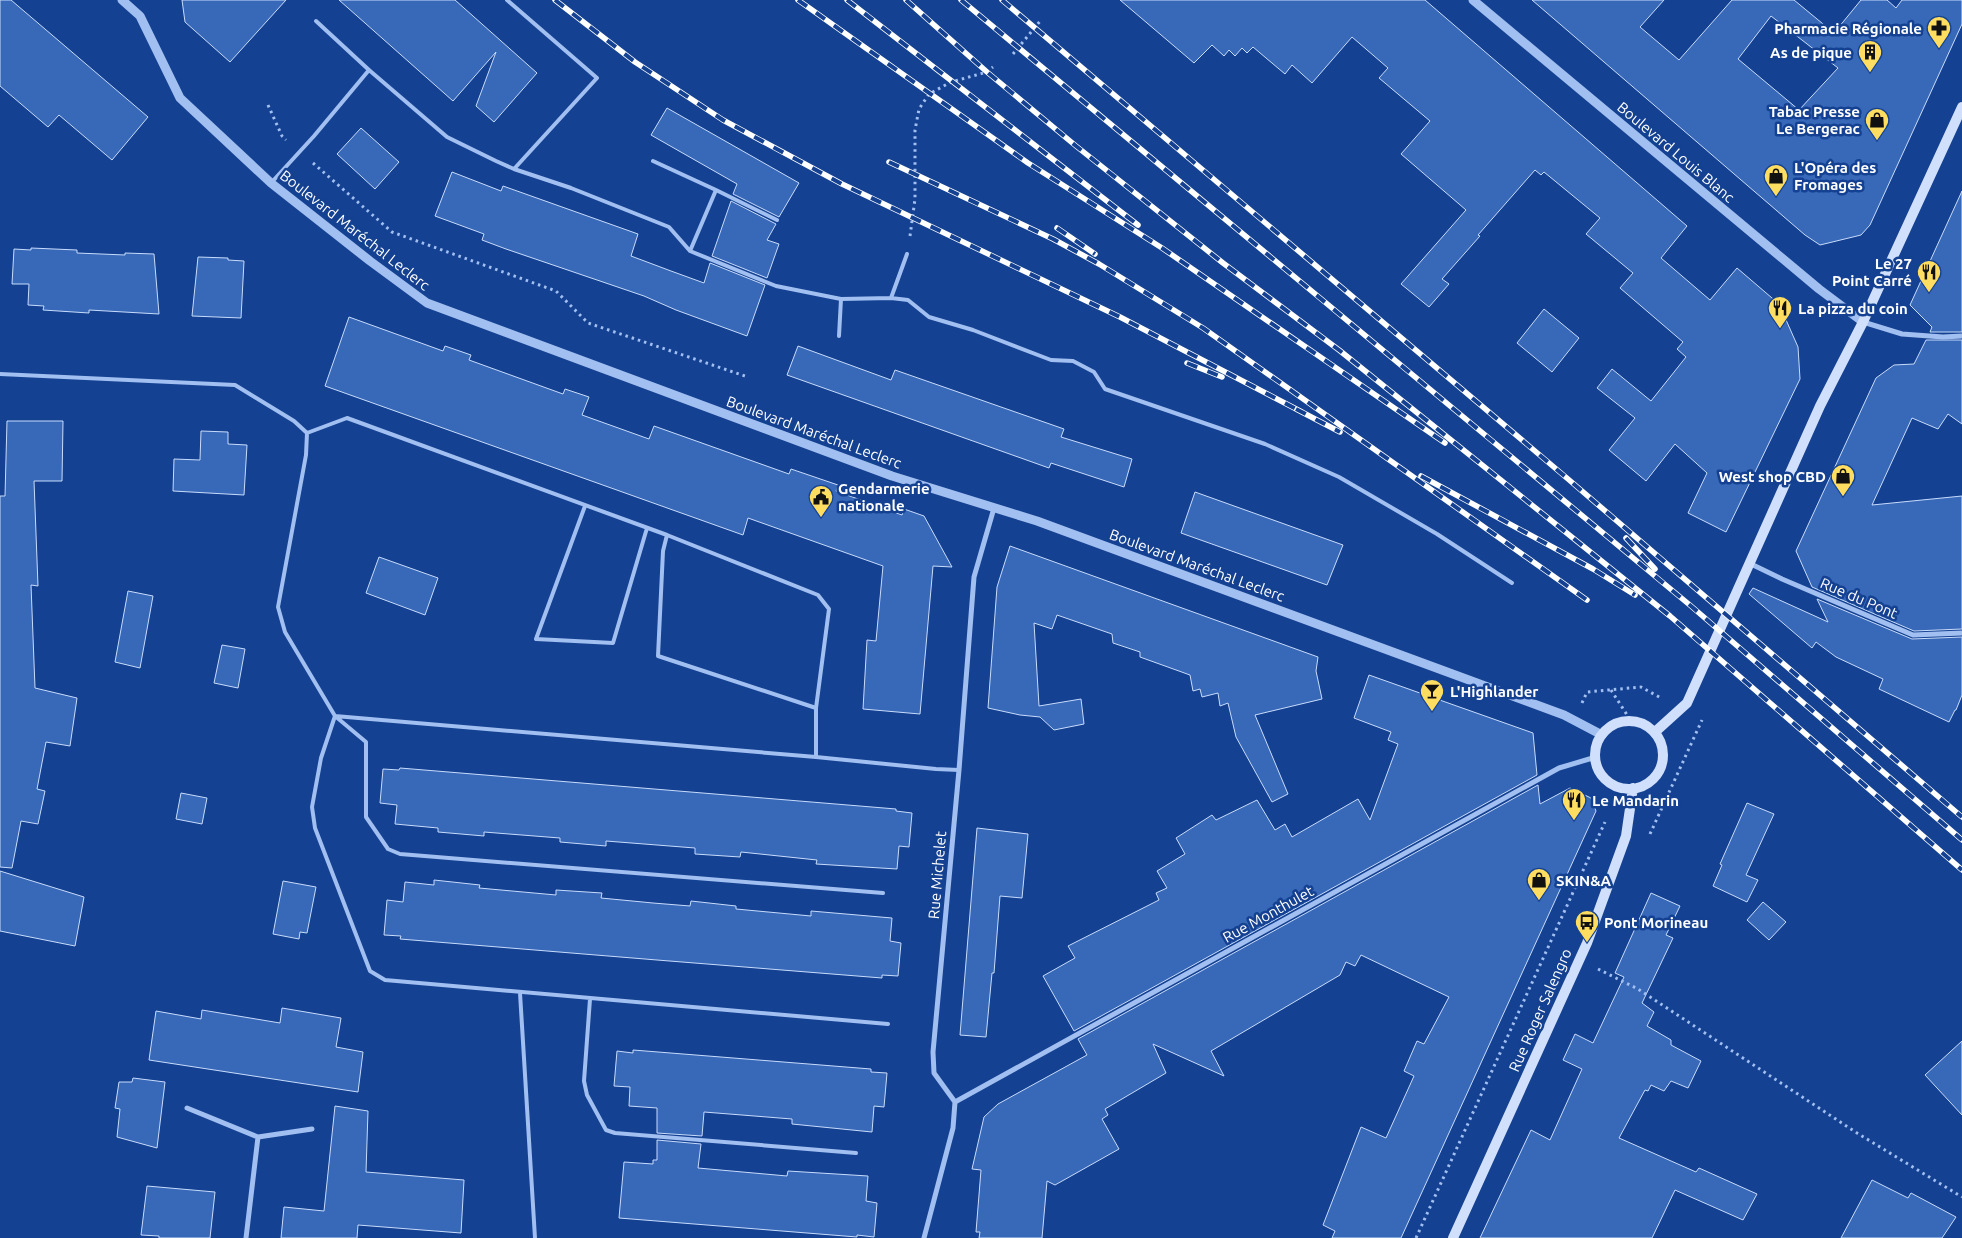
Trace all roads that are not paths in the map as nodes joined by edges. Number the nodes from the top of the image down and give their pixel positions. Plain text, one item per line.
1 (122, 0) edge
2 (506, 0) edge
3 (1473, 0) edge
4 (316, 21) dead end
5 (370, 70) junction
6 (1962, 107) edge
7 (653, 161) dead end
8 (514, 169) junction
9 (271, 183) junction
10 (716, 190) junction
11 (777, 220) dead end
12 (690, 251) junction
13 (906, 254) road end
14 (891, 298) junction
15 (841, 299) junction
16 (1863, 322) junction
17 (838, 336) dead end
18 (1962, 336) edge
19 (0, 374) edge
20 (307, 433) junction
21 (585, 506) junction
22 (994, 508) junction
23 (647, 528) junction
24 (667, 536) junction
25 (1751, 564) junction
26 (1512, 583) dead end
27 (1962, 633) edge
28 (816, 708) junction
29 (335, 716) junction
30 (1655, 732) junction
31 (1602, 735) junction
32 (816, 757) junction
33 (1596, 757) junction
34 (959, 770) junction
35 (1633, 788) junction
36 (883, 893) dead end
37 (520, 993) junction
38 (590, 999) junction
39 (888, 1024) dead end
40 (955, 1102) junction
41 (187, 1108) dead end
42 (312, 1129) dead end
43 (258, 1137) junction
44 (856, 1153) dead end
45 (246, 1238) edge
46 (535, 1238) edge
47 (924, 1238) edge
48 (1453, 1238) edge

1 - 9 street, Boulevard Maréchal Leclerc
2 - 8 lane
3 - 16 street, Boulevard Louis Blanc
4 - 5 lane
5 - 8 lane
5 - 9 lane
6 - 16 main road
7 - 10 lane
8 - 12 lane
9 - 22 street, Boulevard Maréchal Leclerc
10 - 11 lane
10 - 12 lane
12 - 15 lane
13 - 14 lane
14 - 15 lane
14 - 26 lane
15 - 17 lane
16 - 18 street
16 - 25 main road
19 - 20 lane
20 - 21 lane
20 - 29 lane
21 - 23 lane
21 - 23 lane
22 - 31 street, Boulevard Maréchal Leclerc
22 - 34 street, Rue Michelet
23 - 24 lane
24 - 28 lane
24 - 28 lane
25 - 27 street, Rue du Pont
25 - 30 main road
28 - 32 lane
29 - 32 lane
29 - 36 lane
29 - 37 lane
30 - 31 main road
30 - 35 main road
31 - 33 main road
32 - 34 lane
33 - 35 main road
33 - 40 street, Rue Monthulet
34 - 40 street, Rue Michelet
35 - 48 main road, Rue Roger Salengro
37 - 38 lane
37 - 46 lane
38 - 39 lane
38 - 44 lane
40 - 47 street
41 - 43 street
42 - 43 street
43 - 45 street

